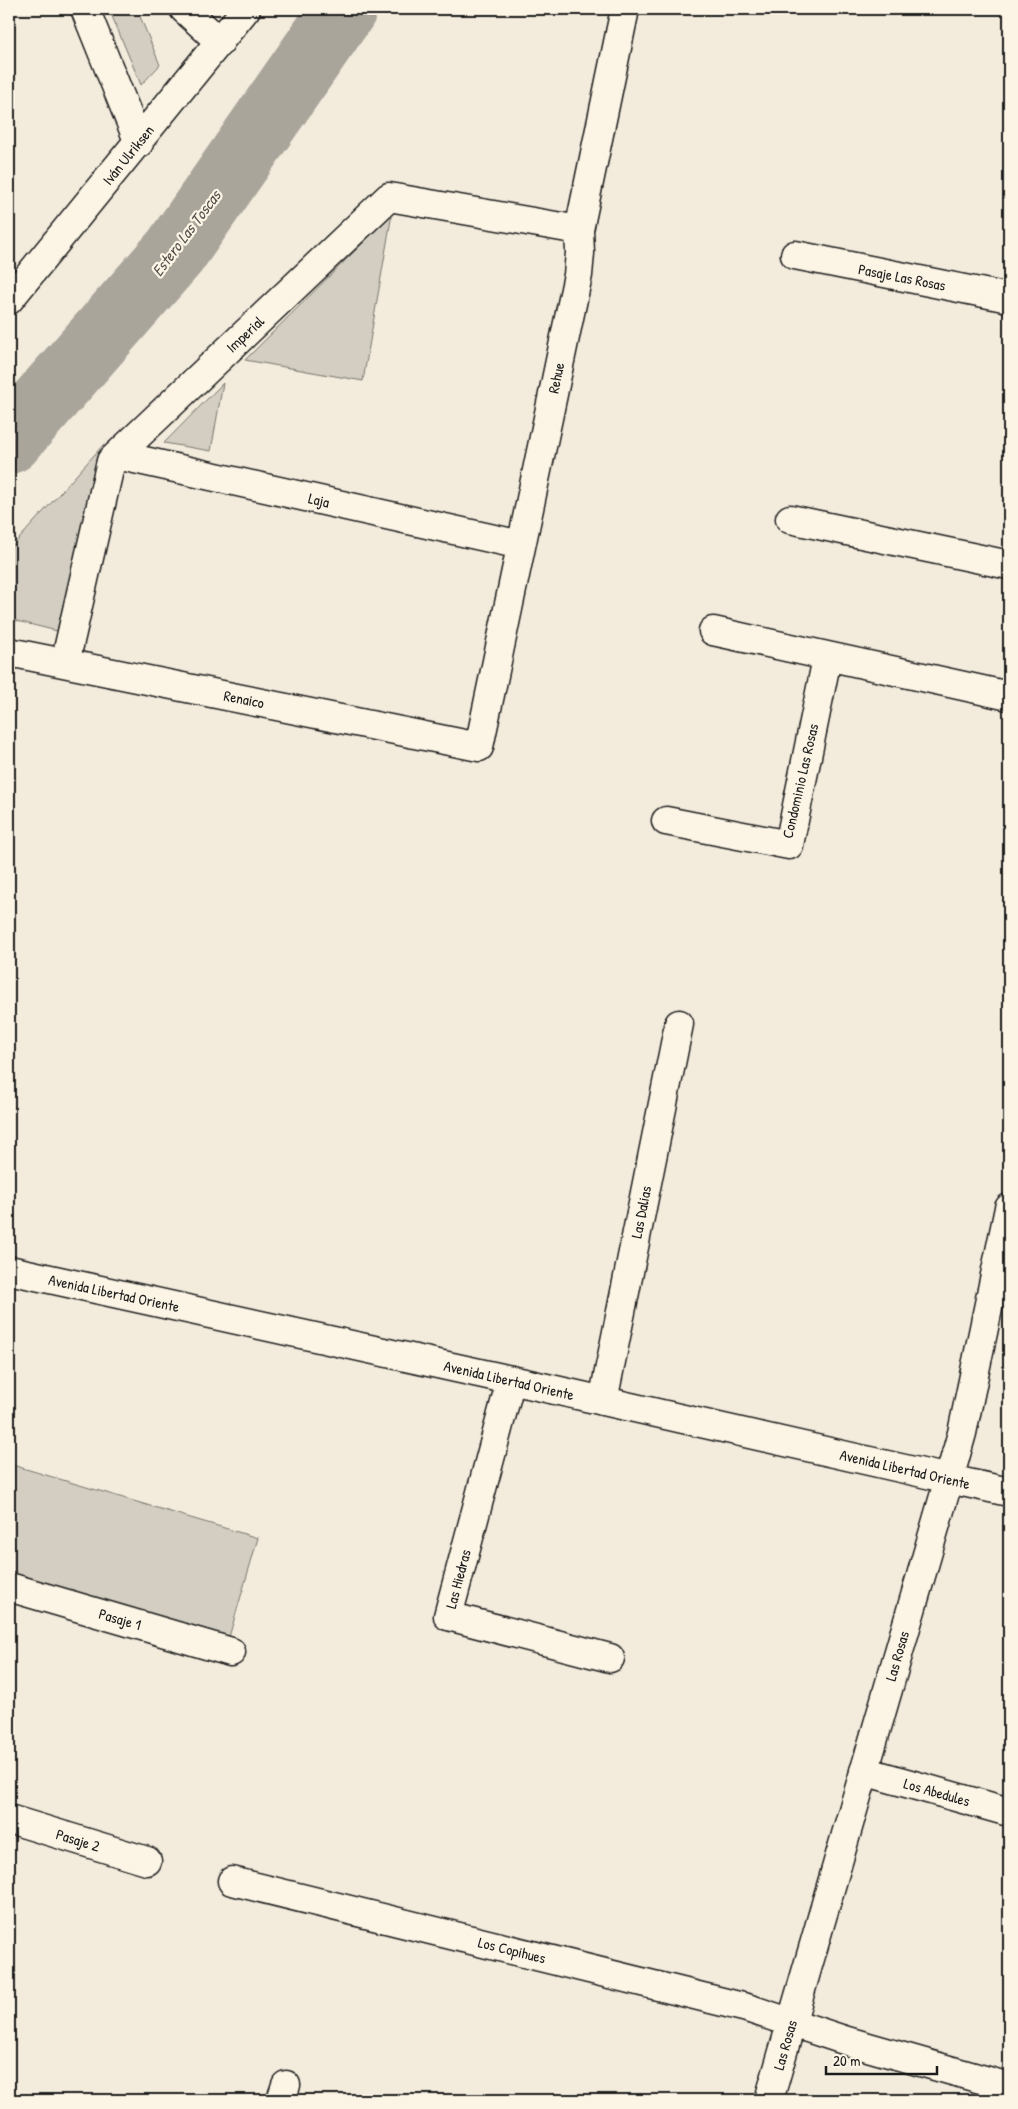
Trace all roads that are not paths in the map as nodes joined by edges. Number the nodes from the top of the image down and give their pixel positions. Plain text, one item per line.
1 (85, 9) edge
2 (184, 9) edge
3 (246, 9) edge
4 (625, 9) edge
5 (220, 42) junction
6 (139, 143) junction
7 (579, 230) junction
8 (795, 255) dead end
9 (1009, 298) edge
10 (9, 300) edge
11 (117, 455) junction
12 (790, 518) dead end
13 (521, 545) junction
14 (1009, 565) edge
15 (712, 631) dead end
16 (9, 652) edge
17 (827, 658) junction
18 (65, 663) junction
19 (1009, 696) edge
20 (479, 747) joint
21 (666, 820) dead end
22 (679, 1024) dead end
23 (1009, 1208) edge
24 (9, 1270) edge
25 (511, 1380) junction
26 (604, 1400) junction
27 (949, 1479) junction
28 (1009, 1492) edge
29 (9, 1587) edge
30 (231, 1652) dead end
31 (610, 1658) dead end
32 (864, 1771) junction
33 (1009, 1812) edge
34 (9, 1819) edge
35 (147, 1861) dead end
36 (232, 1881) dead end
37 (791, 2022) junction
38 (1009, 2087) edge
39 (769, 2100) edge

1 - 6 street
2 - 5 street
3 - 5 street, Iván Ulriksen
4 - 7 street, Rehue
5 - 6 street, Iván Ulriksen
6 - 10 street, Iván Ulriksen
7 - 11 street, Imperial
7 - 13 street, Rehue
8 - 9 street, Pasaje Las Rosas
11 - 13 street, Laja
11 - 18 street, Imperial
12 - 14 street
13 - 20 street, Rehue
15 - 17 street
16 - 18 street, Renaico
17 - 19 street
17 - 21 street, Condominio Las Rosas
18 - 20 street, Renaico
22 - 26 street, Las Dalias
23 - 27 street, Las Rosas
24 - 25 street, Avenida Libertad Oriente
25 - 26 street, Avenida Libertad Oriente
25 - 31 street, Las Hiedras
26 - 27 street, Avenida Libertad Oriente
27 - 28 street, Avenida Libertad Oriente
27 - 32 street, Las Rosas
29 - 30 street, Pasaje 1
32 - 33 street, Los Abedules
32 - 37 street, Las Rosas
34 - 35 street, Pasaje 2
36 - 37 street, Los Copihues
37 - 38 street, Los Copihues
37 - 39 street, Las Rosas

